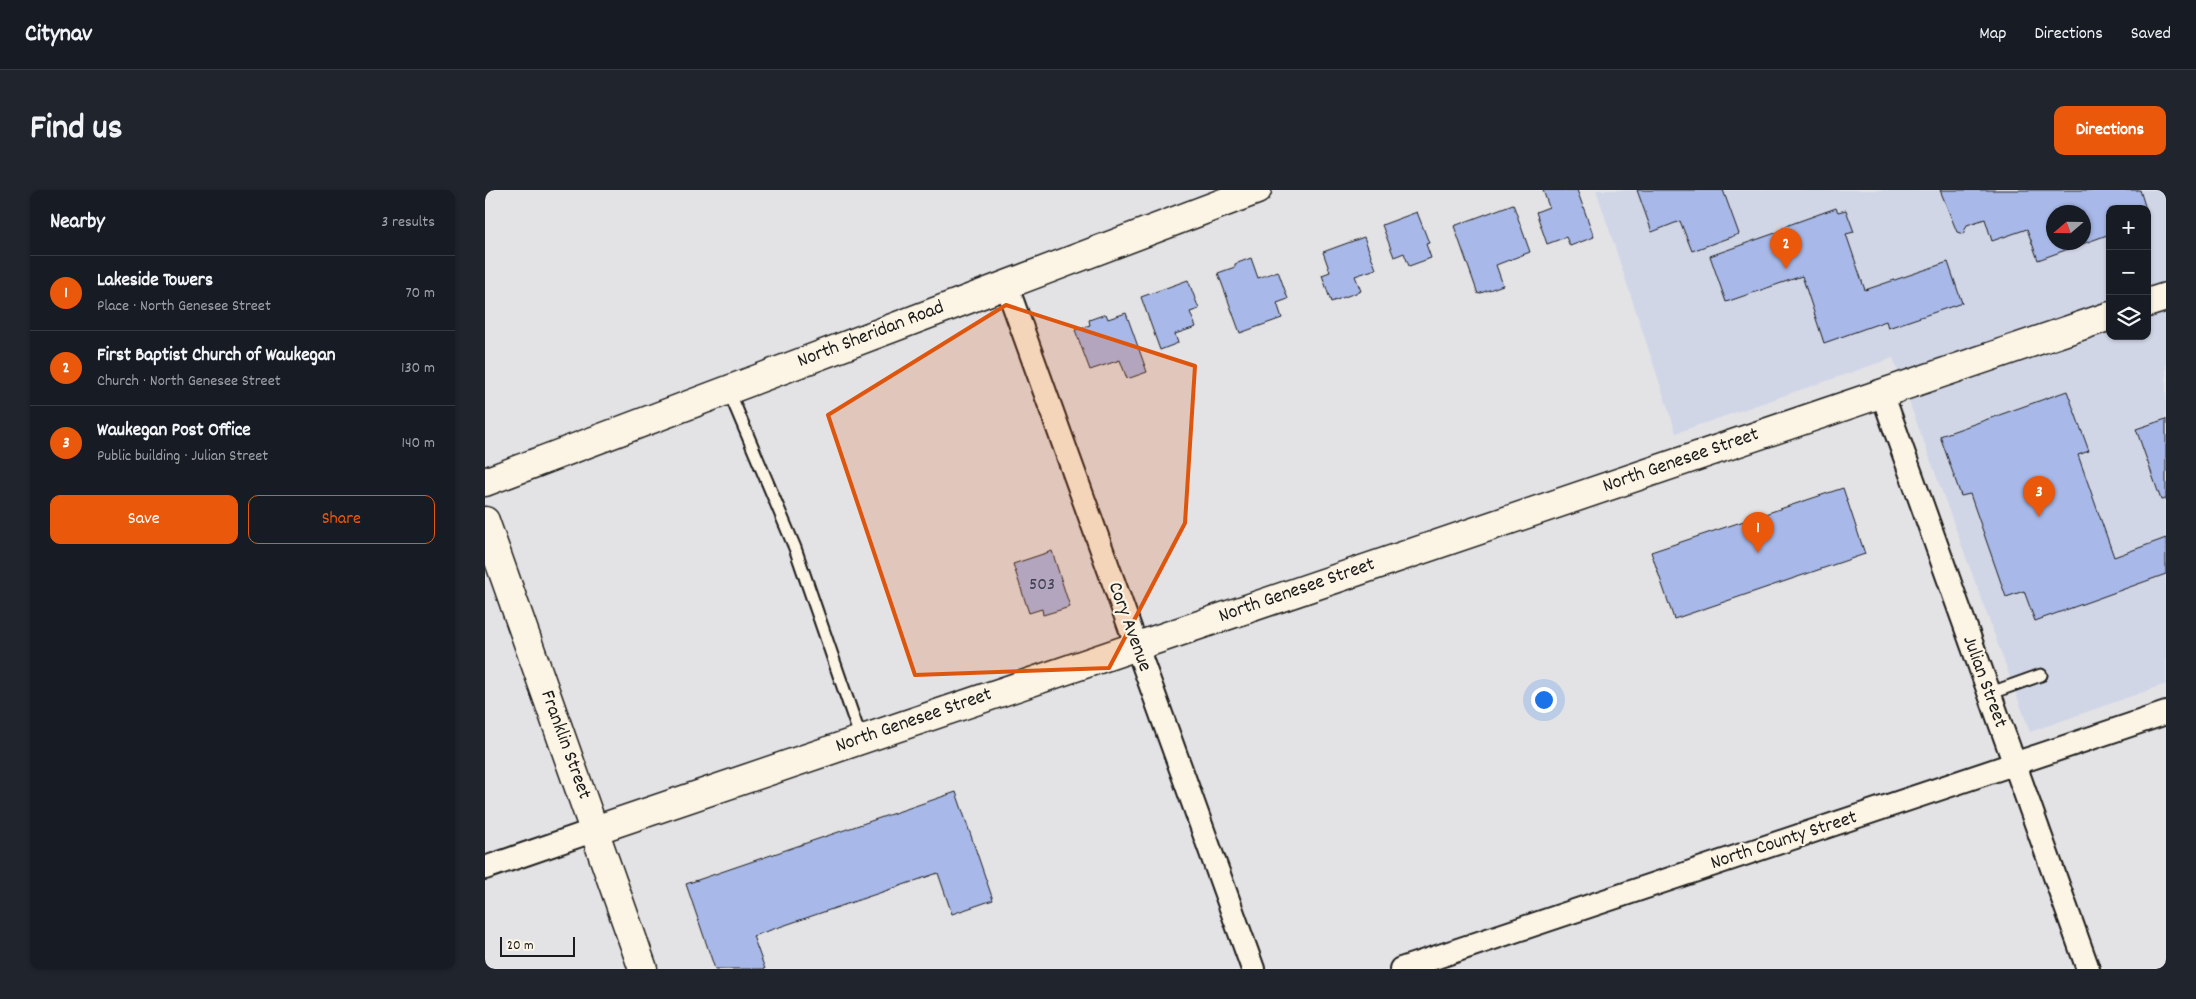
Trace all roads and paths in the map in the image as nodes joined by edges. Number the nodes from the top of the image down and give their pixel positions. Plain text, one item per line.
1 (1257, 190) edge
2 (1006, 284) junction
3 (2166, 297) edge
4 (2151, 302) edge
5 (2106, 317) edge
6 (728, 389) junction
7 (1882, 393) junction
8 (485, 482) edge
9 (485, 521) edge
10 (1136, 646) junction
11 (2041, 675) dead end
12 (1988, 694) junction
13 (2166, 713) edge
14 (861, 739) junction
15 (2013, 764) junction
16 (595, 830) junction
17 (485, 868) edge
18 (2085, 968) edge
19 (643, 969) edge
20 (1253, 969) edge
21 (1401, 969) edge

1 - 2 street, North Sheridan Road
2 - 6 street, North Sheridan Road
2 - 10 street, Cory Avenue
3 - 4 street
5 - 7 street, North Genesee Street
6 - 8 street, North Sheridan Road
6 - 14 lane
7 - 10 street, North Genesee Street
7 - 12 street, Julian Street
9 - 16 street, Franklin Street
10 - 14 street, North Genesee Street
10 - 20 street, Cory Avenue
11 - 12 lane
12 - 15 street, Julian Street
13 - 15 street, North County Street
14 - 16 street, North Genesee Street
15 - 18 street, Julian Street
15 - 21 street, North County Street
16 - 17 street, North Genesee Street
16 - 19 street, Franklin Street

